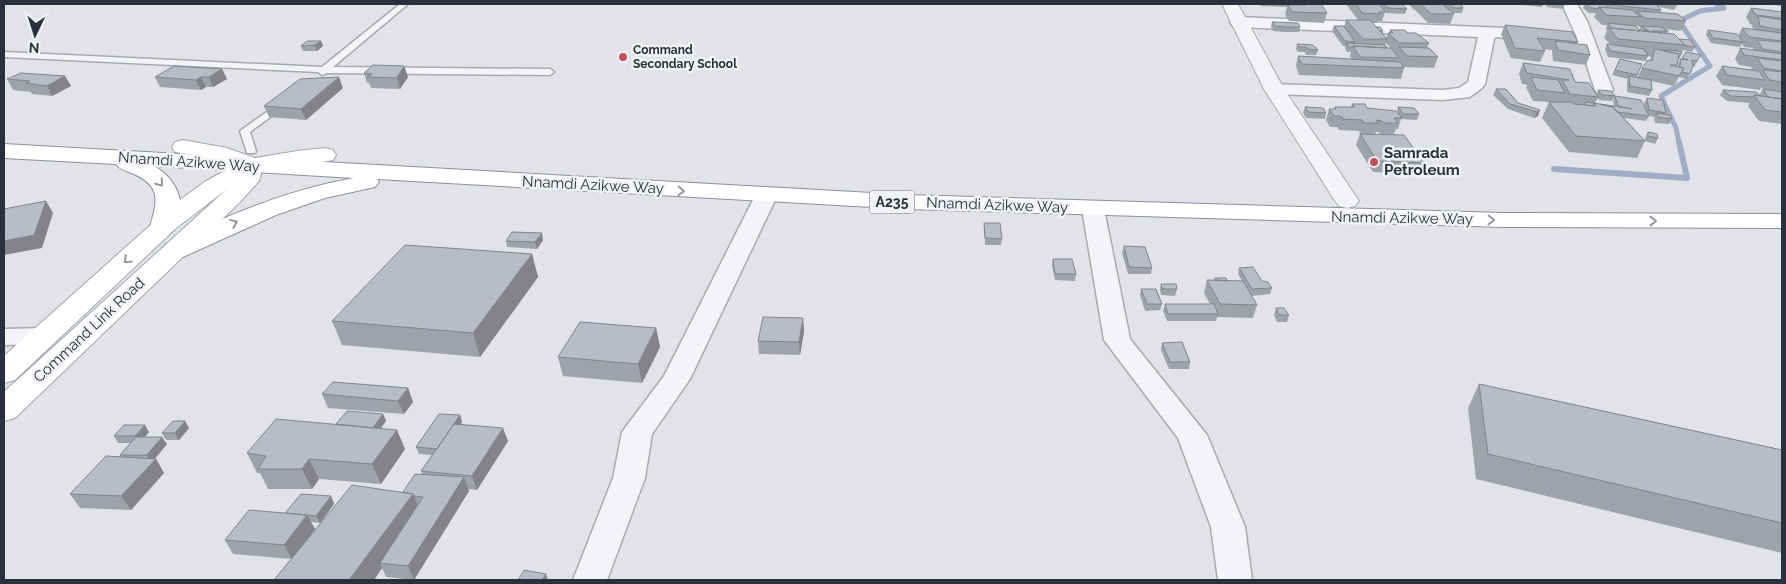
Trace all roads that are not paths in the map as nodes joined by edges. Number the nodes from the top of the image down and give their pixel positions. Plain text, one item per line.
1 (404, 4) edge
2 (1570, 4) edge
3 (1234, 13) edge
4 (1490, 34) junction
5 (1587, 44) junction
6 (4, 54) edge
7 (324, 70) junction
8 (550, 72) dead end
9 (309, 82) edge
10 (1274, 89) junction
11 (1604, 90) edge
12 (286, 101) edge
13 (4, 137) edge
14 (4, 151) edge
15 (83, 156) junction
16 (251, 159) junction
17 (451, 177) junction
18 (766, 196) junction
19 (1347, 201) junction
20 (1782, 205) edge
21 (1093, 209) junction
22 (1782, 221) edge
23 (168, 239) junction
24 (45, 336) junction
25 (4, 337) edge
26 (4, 373) edge
27 (4, 410) edge
28 (590, 580) edge
29 (1235, 580) edge

1 - 7 lane
2 - 5 street
3 - 4 street
3 - 10 street
4 - 5 street
4 - 10 street
5 - 11 street
6 - 7 lane
7 - 8 lane
7 - 9 lane
10 - 19 street
12 - 16 lane
13 - 16 main road, Nnamdi Azikwe Way
14 - 15 main road, Nnamdi Azikwe Way / A235
15 - 16 main road, Nnamdi Azikwe Way / A235
15 -> 23 main road
16 - 17 main road, Nnamdi Azikwe Way / A235
16 - 19 main road, Nnamdi Azikwe Way / A235
16 - 23 main road
17 -> 18 main road, Nnamdi Azikwe Way / A235
23 -> 17 main road
18 - 21 main road, Nnamdi Azikwe Way / A235
18 - 28 street
19 - 20 main road, Nnamdi Azikwe Way / A235
21 -> 22 main road, Nnamdi Azikwe Way / A235
21 - 29 street
23 -> 24 main road, Command Link Road
23 - 27 main road, Command Link Road
24 - 25 street
24 - 26 main road, Command Link Road

